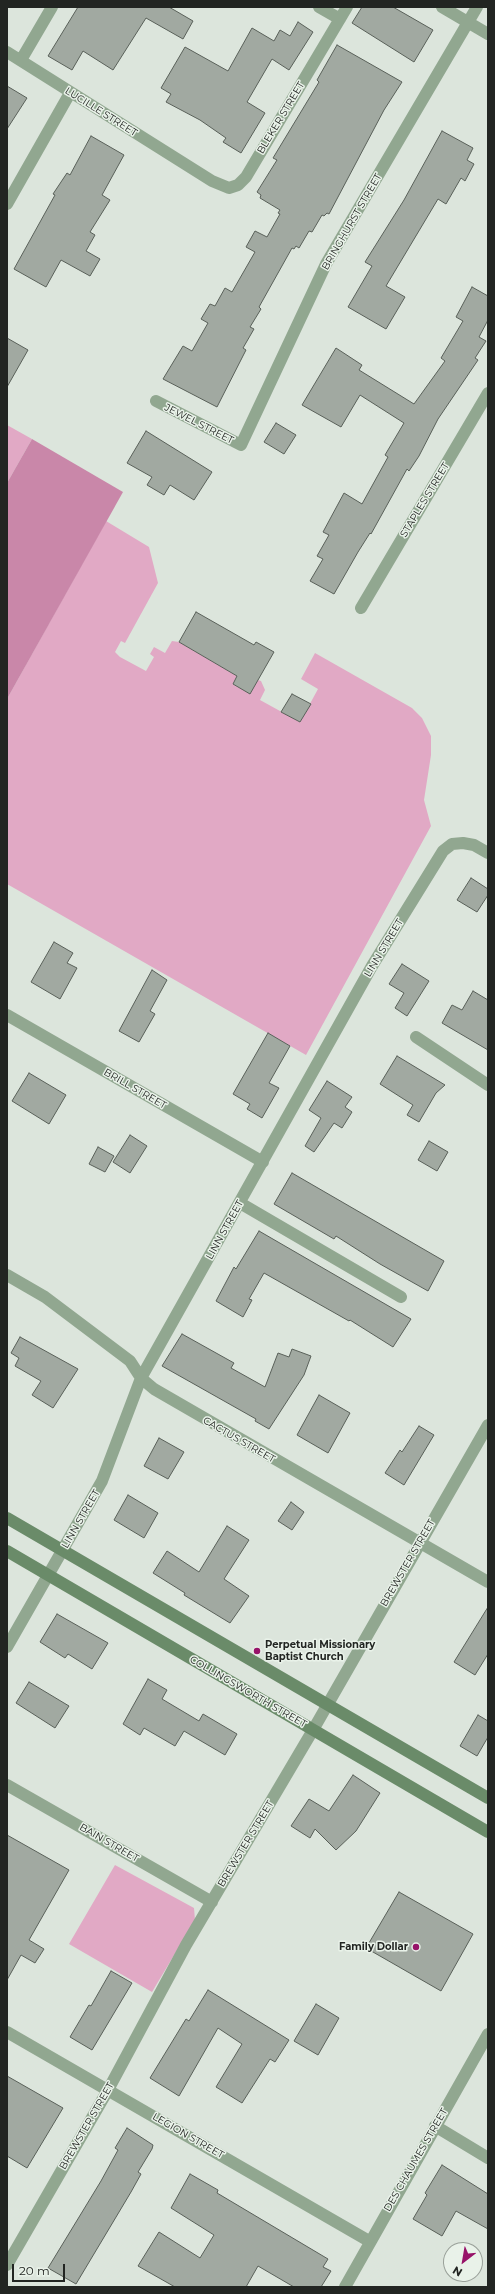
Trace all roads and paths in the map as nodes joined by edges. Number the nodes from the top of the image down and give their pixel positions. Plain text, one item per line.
1 (52, 7) edge
2 (319, 7) edge
3 (347, 7) edge
4 (442, 7) edge
5 (477, 7) edge
6 (340, 19) junction
7 (468, 22) junction
8 (488, 34) edge
9 (7, 52) edge
10 (21, 60) junction
11 (70, 93) junction
12 (195, 171) joint
13 (7, 204) edge
14 (488, 393) edge
15 (156, 402) dead end
16 (242, 445) joint
17 (361, 608) dead end
18 (488, 853) edge
19 (7, 1015) edge
20 (416, 1037) dead end
21 (488, 1085) edge
22 (263, 1162) junction
23 (240, 1203) junction
24 (7, 1275) edge
25 (401, 1297) dead end
26 (141, 1378) junction
27 (488, 1425) edge
28 (7, 1518) edge
29 (419, 1543) junction
30 (63, 1550) junction
31 (7, 1551) edge
32 (48, 1575) junction
33 (488, 1582) edge
34 (7, 1647) edge
35 (328, 1704) junction
36 (313, 1730) junction
37 (7, 1785) edge
38 (488, 1798) edge
39 (488, 1832) edge
40 (212, 1902) junction
41 (7, 2032) edge
42 (488, 2034) edge
43 (108, 2090) junction
44 (435, 2126) junction
45 (488, 2158) edge
46 (369, 2241) junction
47 (7, 2265) edge
48 (345, 2287) edge

1 - 10 street
2 - 6 street
3 - 6 street, BLEKER STREET
4 - 7 street
5 - 7 street, BRINGHURST STREET
6 - 12 street, BLEKER STREET
7 - 8 street
7 - 16 street, BRINGHURST STREET
9 - 10 street, LUCILLE STREET
10 - 11 street, LUCILLE STREET
11 - 12 street, LUCILLE STREET
11 - 13 street
14 - 17 street, STAPLES STREET
15 - 16 street, JEWEL STREET
18 - 22 street, LINN STREET
19 - 22 street, BRILL STREET
20 - 21 street
22 - 23 street, LINN STREET
23 - 25 street
23 - 26 street, LINN STREET
24 - 26 street, CACTUS STREET
26 - 29 street, CACTUS STREET
26 - 30 street, LINN STREET
27 - 29 street, BREWSTER STREET
28 - 30 main road
29 - 33 street, CACTUS STREET
29 - 35 street, BREWSTER STREET
30 - 32 street, LINN STREET
30 - 35 main road
31 - 32 main road, COLLINGSWORTH STREET
32 - 34 street, LINN STREET
32 - 36 main road, COLLINGSWORTH STREET
35 - 36 street, BREWSTER STREET
35 - 38 main road
36 - 39 main road, COLLINGSWORTH STREET
36 - 40 street, BREWSTER STREET
37 - 40 street, BAIN STREET
40 - 43 street, BREWSTER STREET
41 - 43 street, LEGION STREET
42 - 44 street, DES CHAUMES STREET
43 - 46 street, LEGION STREET
43 - 47 street, BREWSTER STREET
44 - 45 street
44 - 46 street, DES CHAUMES STREET
46 - 48 street, DES CHAUMES STREET

